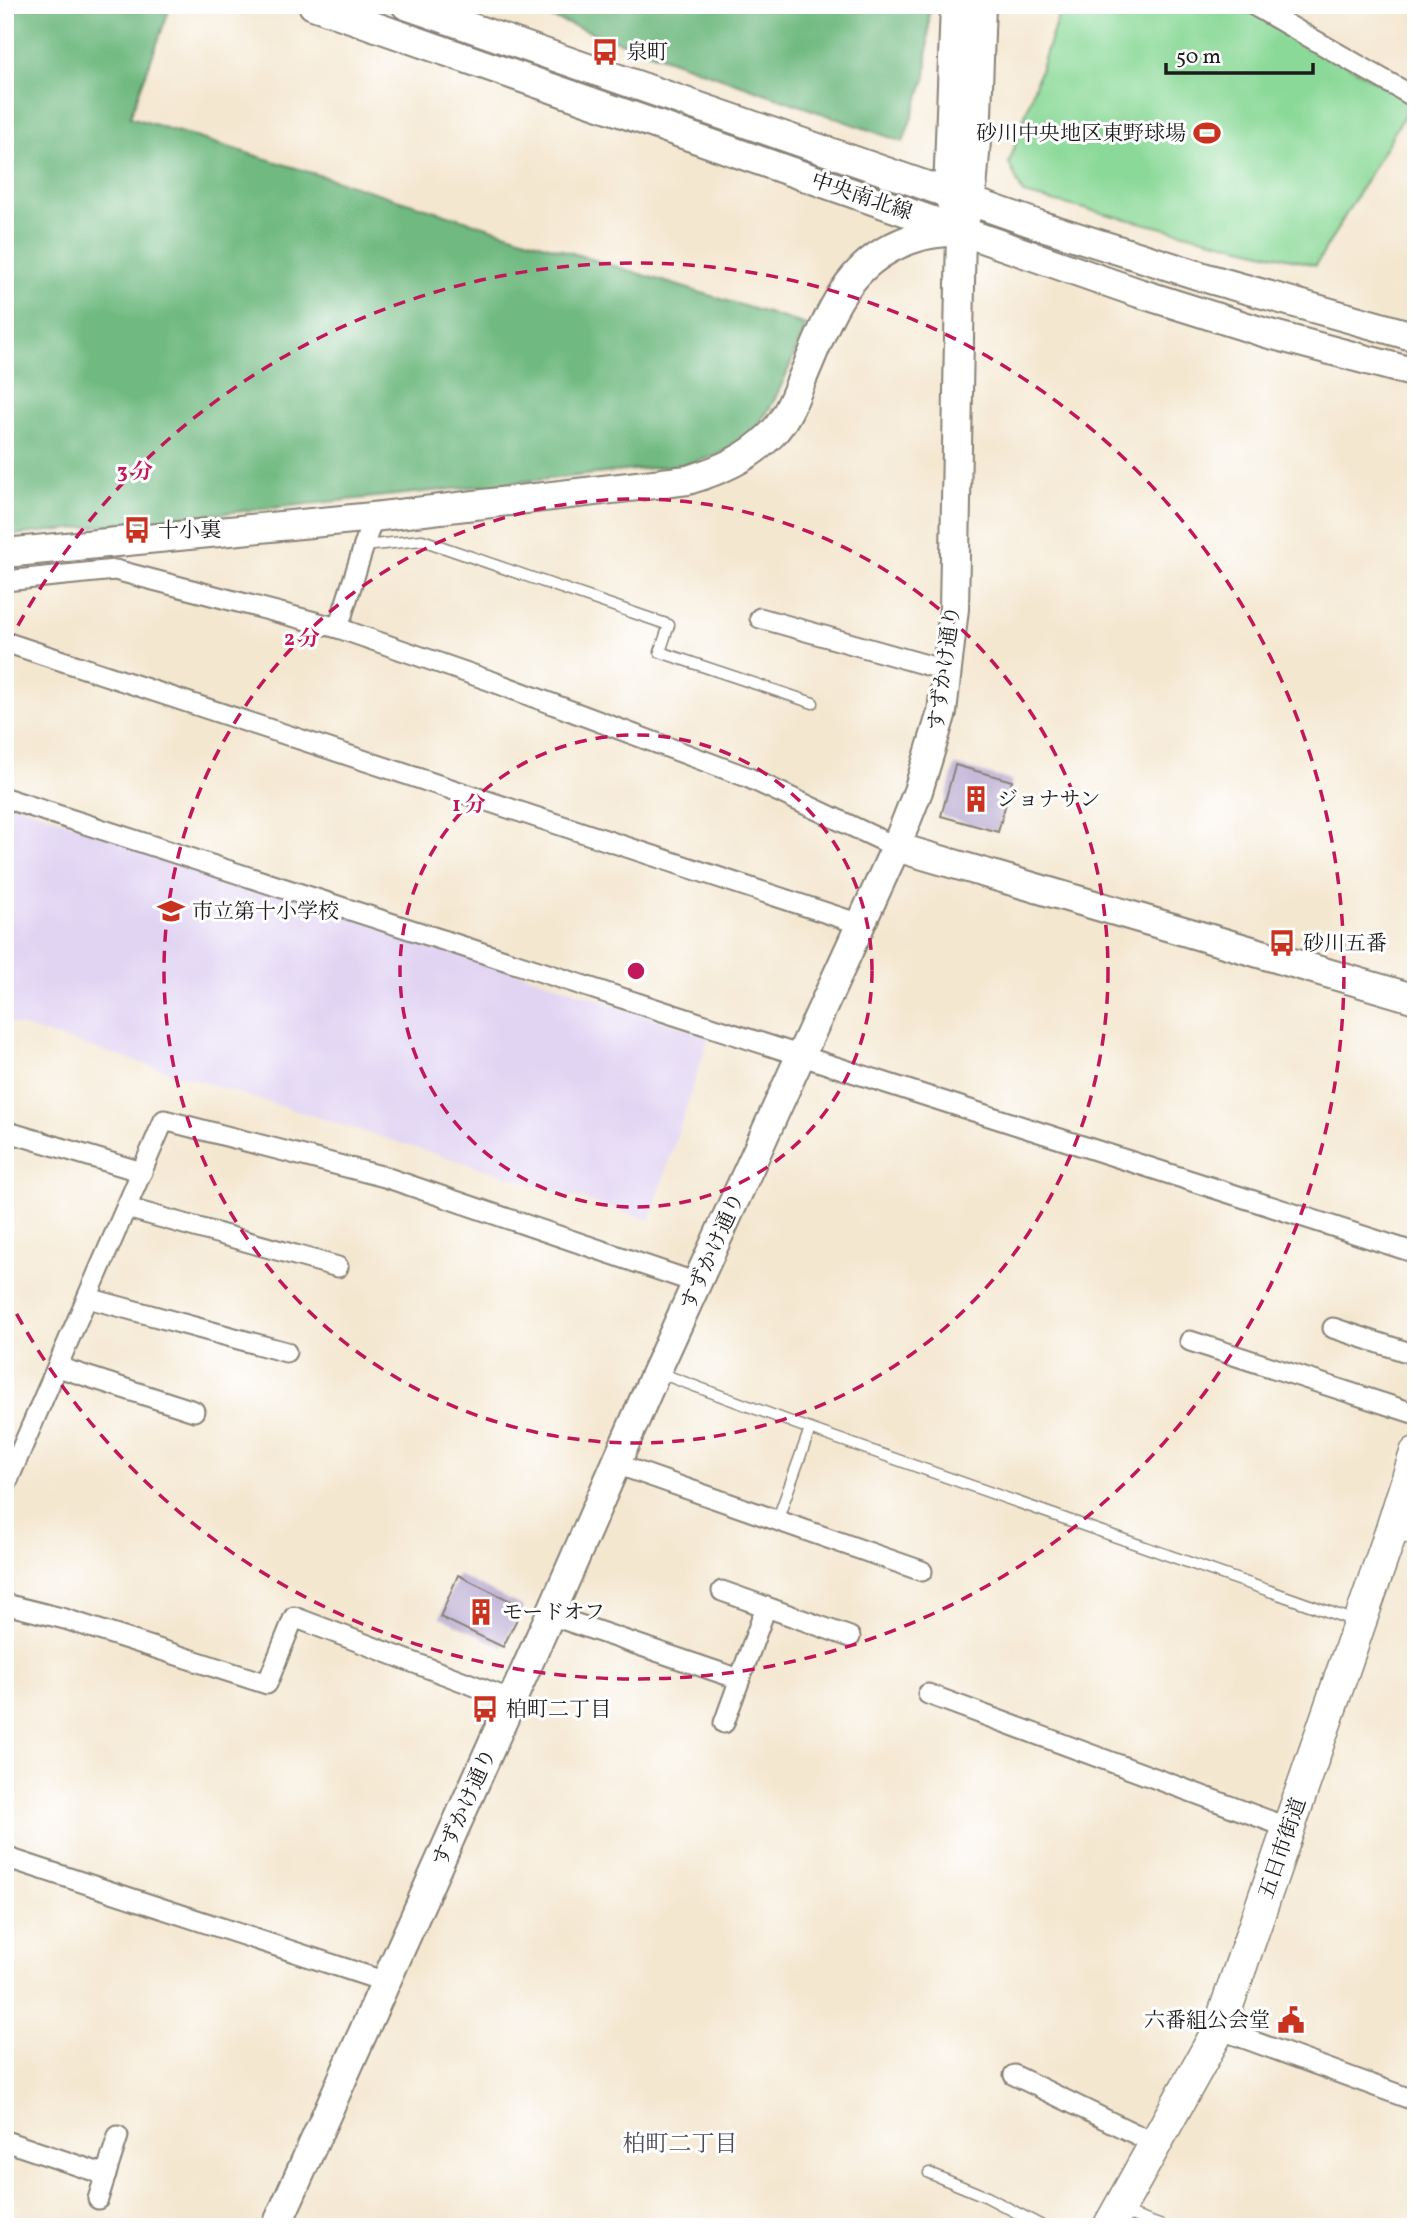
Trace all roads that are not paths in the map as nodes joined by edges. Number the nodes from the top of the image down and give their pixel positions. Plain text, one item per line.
1 (313, 5) edge
2 (406, 5) edge
3 (955, 5) edge
4 (981, 5) edge
5 (1253, 5) edge
6 (1416, 98) edge
7 (959, 197) junction
8 (961, 230) junction
9 (1416, 337) edge
10 (1416, 373) edge
11 (373, 517) junction
12 (364, 546) junction
13 (5, 553) edge
14 (5, 581) edge
15 (760, 618) dead end
16 (338, 628) junction
17 (5, 642) edge
18 (948, 671) junction
19 (813, 703) dead end
20 (5, 798) edge
21 (896, 847) junction
22 (860, 924) junction
23 (1416, 999) edge
24 (800, 1057) junction
25 (5, 1131) edge
26 (142, 1172) junction
27 (127, 1208) junction
28 (1416, 1254) edge
29 (338, 1267) dead end
30 (697, 1283) junction
31 (88, 1298) junction
32 (1333, 1328) dead end
33 (1190, 1341) dead end
34 (286, 1352) dead end
35 (1416, 1355) edge
36 (58, 1367) junction
37 (656, 1372) junction
38 (194, 1411) dead end
39 (1416, 1414) edge
40 (810, 1429) junction
41 (1416, 1453) edge
42 (616, 1464) junction
43 (5, 1488) edge
44 (777, 1521) junction
45 (1403, 1536) edge
46 (922, 1571) dead end
47 (722, 1591) dead end
48 (5, 1604) edge
49 (766, 1607) junction
50 (550, 1615) junction
51 (1359, 1623) junction
52 (850, 1637) dead end
53 (739, 1679) junction
54 (928, 1694) dead end
55 (512, 1700) junction
56 (724, 1723) dead end
57 (1289, 1828) junction
58 (5, 1857) edge
59 (386, 1982) junction
60 (1219, 2029) junction
61 (1014, 2076) dead end
62 (1416, 2101) edge
63 (118, 2136) dead end
64 (5, 2141) edge
65 (1156, 2144) junction
66 (929, 2173) dead end
67 (106, 2175) junction
68 (98, 2199) dead end
69 (1114, 2218) edge
70 (276, 2227) edge
71 (1044, 2227) edge
72 (1165, 2227) edge

1 - 8 street, 中央南北線
2 - 7 street, 中央南北線
3 - 7 street
4 - 7 street
5 - 6 street
7 - 8 street
7 - 9 street, 中央南北線
8 - 10 street, 中央南北線
8 - 11 street
8 - 18 street, すずかけ通り
11 - 12 street
11 - 13 street
12 - 16 street
12 - 19 lane
14 - 16 street
15 - 18 street
16 - 21 street
17 - 22 street
18 - 21 street, すずかけ通り
20 - 24 street
21 - 22 street, すずかけ通り
21 - 23 street
22 - 24 street, すずかけ通り
24 - 28 street
24 - 30 street, すずかけ通り
25 - 26 street
26 - 27 street
26 - 30 street
27 - 29 street
27 - 31 street
30 - 37 street, すずかけ通り
31 - 34 street
31 - 36 street
32 - 35 street
33 - 39 street
36 - 38 street
36 - 43 street
37 - 40 lane
37 - 42 street, すずかけ通り
40 - 44 lane
40 - 51 lane
41 - 45 main road, 五日市街道
42 - 44 street
42 - 50 street, すずかけ通り
44 - 46 street
45 - 51 main road, 五日市街道
47 - 49 street
48 - 55 street
49 - 52 street
49 - 53 street
50 - 53 street
50 - 55 street, すずかけ通り
51 - 57 main road, 五日市街道
53 - 56 street
54 - 57 street
55 - 59 street, すずかけ通り
57 - 60 main road, 五日市街道
58 - 59 street
59 - 70 street, すずかけ通り
60 - 62 street
60 - 65 main road, 五日市街道
61 - 65 street
63 - 67 street
64 - 67 street
65 - 69 main road, 五日市街道
66 - 71 lane
67 - 68 street
69 - 72 lane

